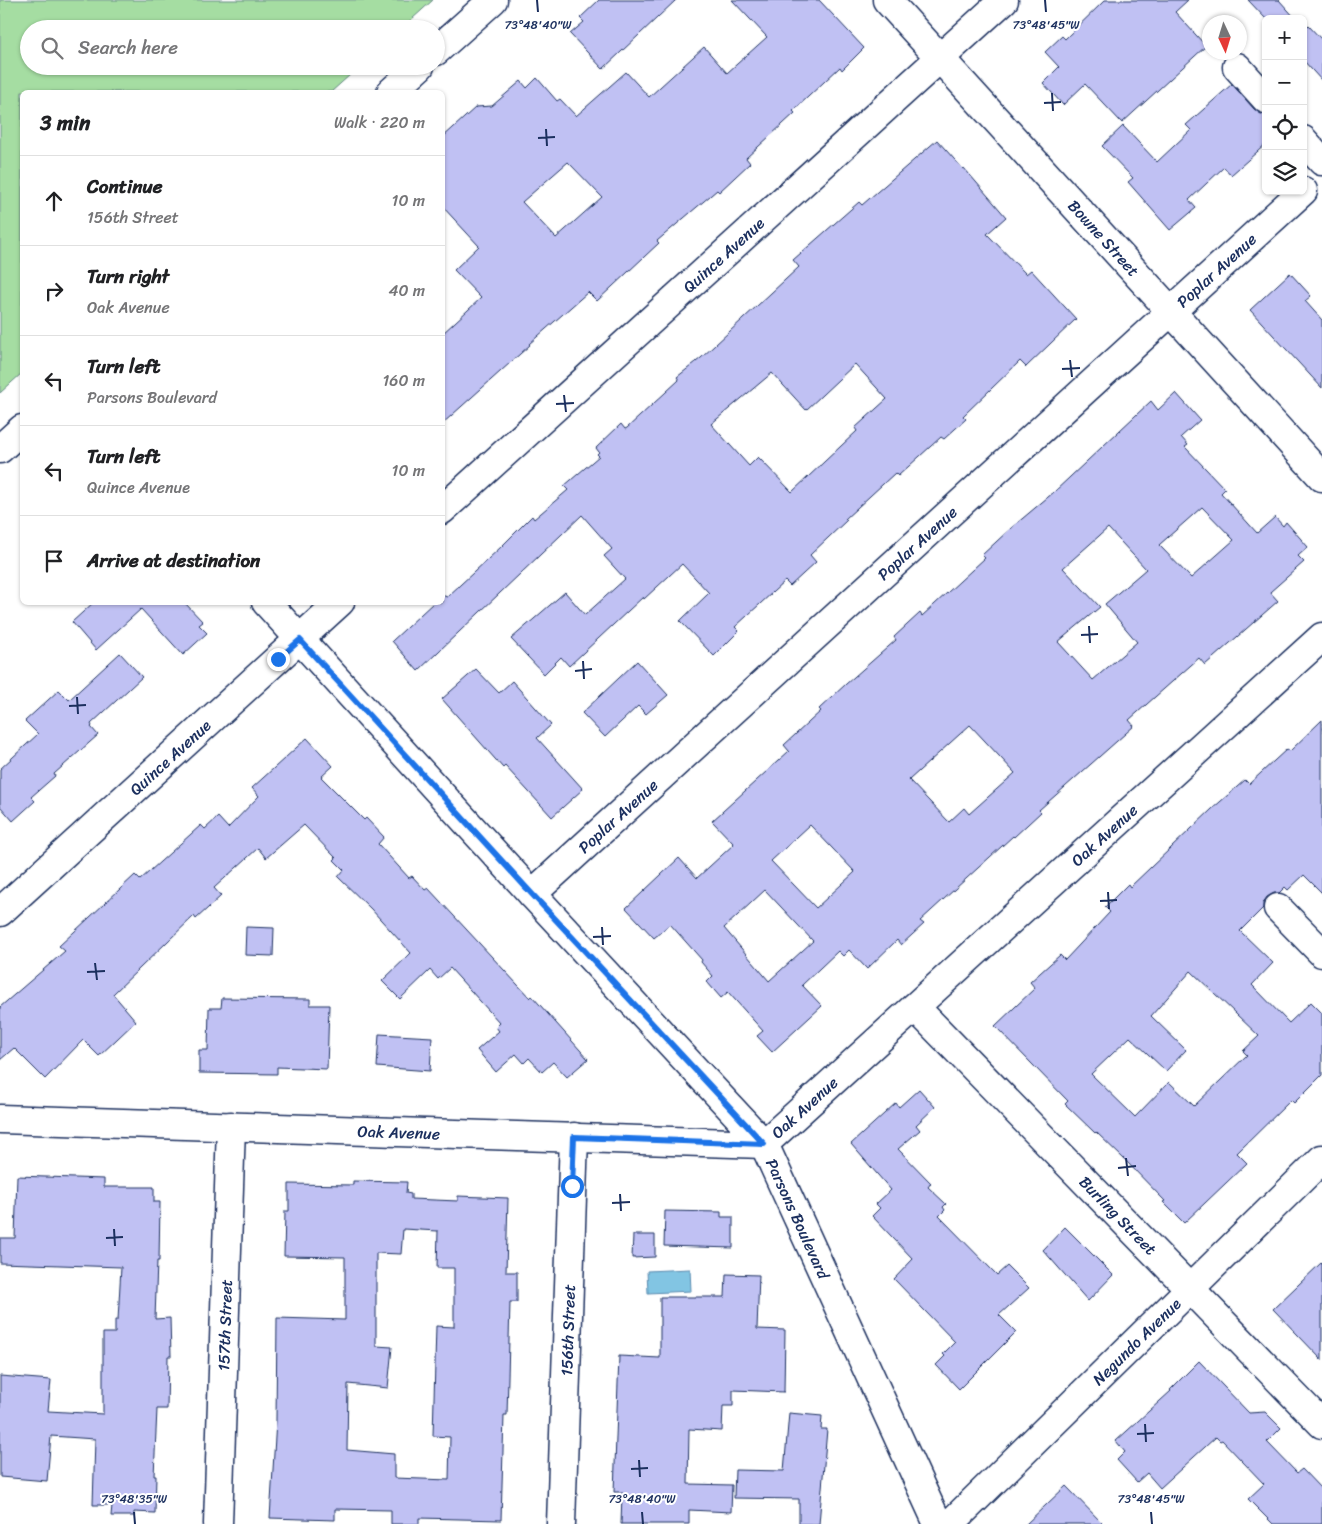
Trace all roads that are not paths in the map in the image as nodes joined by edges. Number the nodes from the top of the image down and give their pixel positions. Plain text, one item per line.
1 (493, 0) edge
2 (887, 0) edge
3 (1004, 0) edge
4 (445, 43) edge
5 (940, 58) junction
6 (1237, 67) dead end
7 (410, 75) edge
8 (393, 90) edge
9 (1262, 95) edge
10 (1307, 144) edge
11 (1322, 161) edge
12 (1322, 174) edge
13 (1307, 187) edge
14 (1299, 195) edge
15 (1171, 311) junction
16 (20, 431) edge
17 (0, 449) edge
18 (1322, 477) edge
19 (445, 507) edge
20 (269, 605) edge
21 (337, 605) edge
22 (1322, 637) edge
23 (300, 640) junction
24 (532, 894) junction
25 (1278, 908) dead end
26 (0, 912) edge
27 (1322, 953) edge
28 (916, 1007) junction
29 (0, 1119) edge
30 (231, 1126) junction
31 (574, 1137) junction
32 (764, 1144) junction
33 (1322, 1159) edge
34 (1189, 1289) junction
35 (1322, 1424) edge
36 (218, 1524) edge
37 (561, 1524) edge
38 (938, 1524) edge
39 (950, 1524) edge

1 - 4 street
2 - 5 street, Bowne Street
3 - 5 street, Quince Avenue
5 - 15 street, Bowne Street
5 - 19 street, Quince Avenue
6 - 9 street
7 - 8 street
10 - 11 street
12 - 13 street, Poplar Avenue
14 - 15 street, Poplar Avenue
15 - 18 street, Bowne Street
15 - 24 street, Poplar Avenue
16 - 17 street
20 - 23 street, Parsons Boulevard
21 - 23 street, Quince Avenue
22 - 28 street, Oak Avenue
23 - 24 street, Parsons Boulevard
23 - 26 street, Quince Avenue
24 - 32 street, Parsons Boulevard
25 - 27 street
28 - 32 street, Oak Avenue
28 - 34 street, Burling Street
29 - 30 street, Oak Avenue
30 - 31 street, Oak Avenue
30 - 36 street, 157th Street
31 - 32 street, Oak Avenue
31 - 37 street, 156th Street
32 - 38 street, Parsons Boulevard
33 - 34 street, Negundo Avenue
34 - 35 street, Burling Street
34 - 39 street, Negundo Avenue

